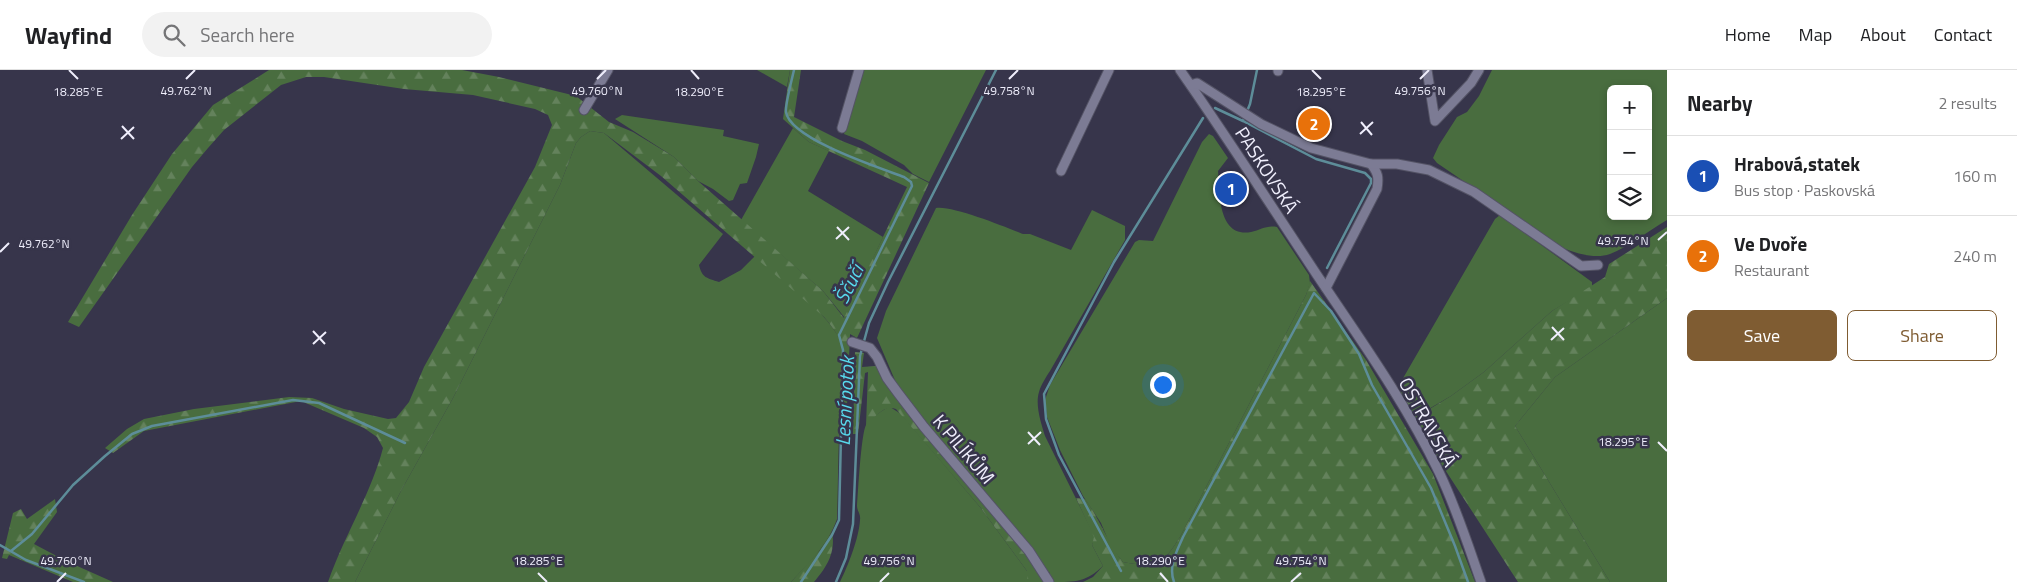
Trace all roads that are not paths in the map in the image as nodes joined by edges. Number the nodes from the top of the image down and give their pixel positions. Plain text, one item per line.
1 (608, 70) edge
2 (858, 70) edge
3 (1110, 70) edge
4 (1180, 70) edge
5 (1428, 70) edge
6 (1479, 70) edge
7 (1191, 85) junction
8 (584, 110) dead end
9 (842, 128) dead end
10 (1371, 164) junction
11 (1061, 171) dead end
12 (1598, 265) dead end
13 (1326, 288) junction
14 (854, 344) dead end
15 (1049, 582) edge
16 (1481, 582) edge

1 - 8 street
2 - 9 street
3 - 11 street
4 - 7 street, PASKOVSKÁ
5 - 6 street
7 - 10 street
7 - 13 street, PASKOVSKÁ
10 - 12 street
10 - 13 street
13 - 16 street, OSTRAVSKÁ
14 - 15 street, K PILÍKŮM

